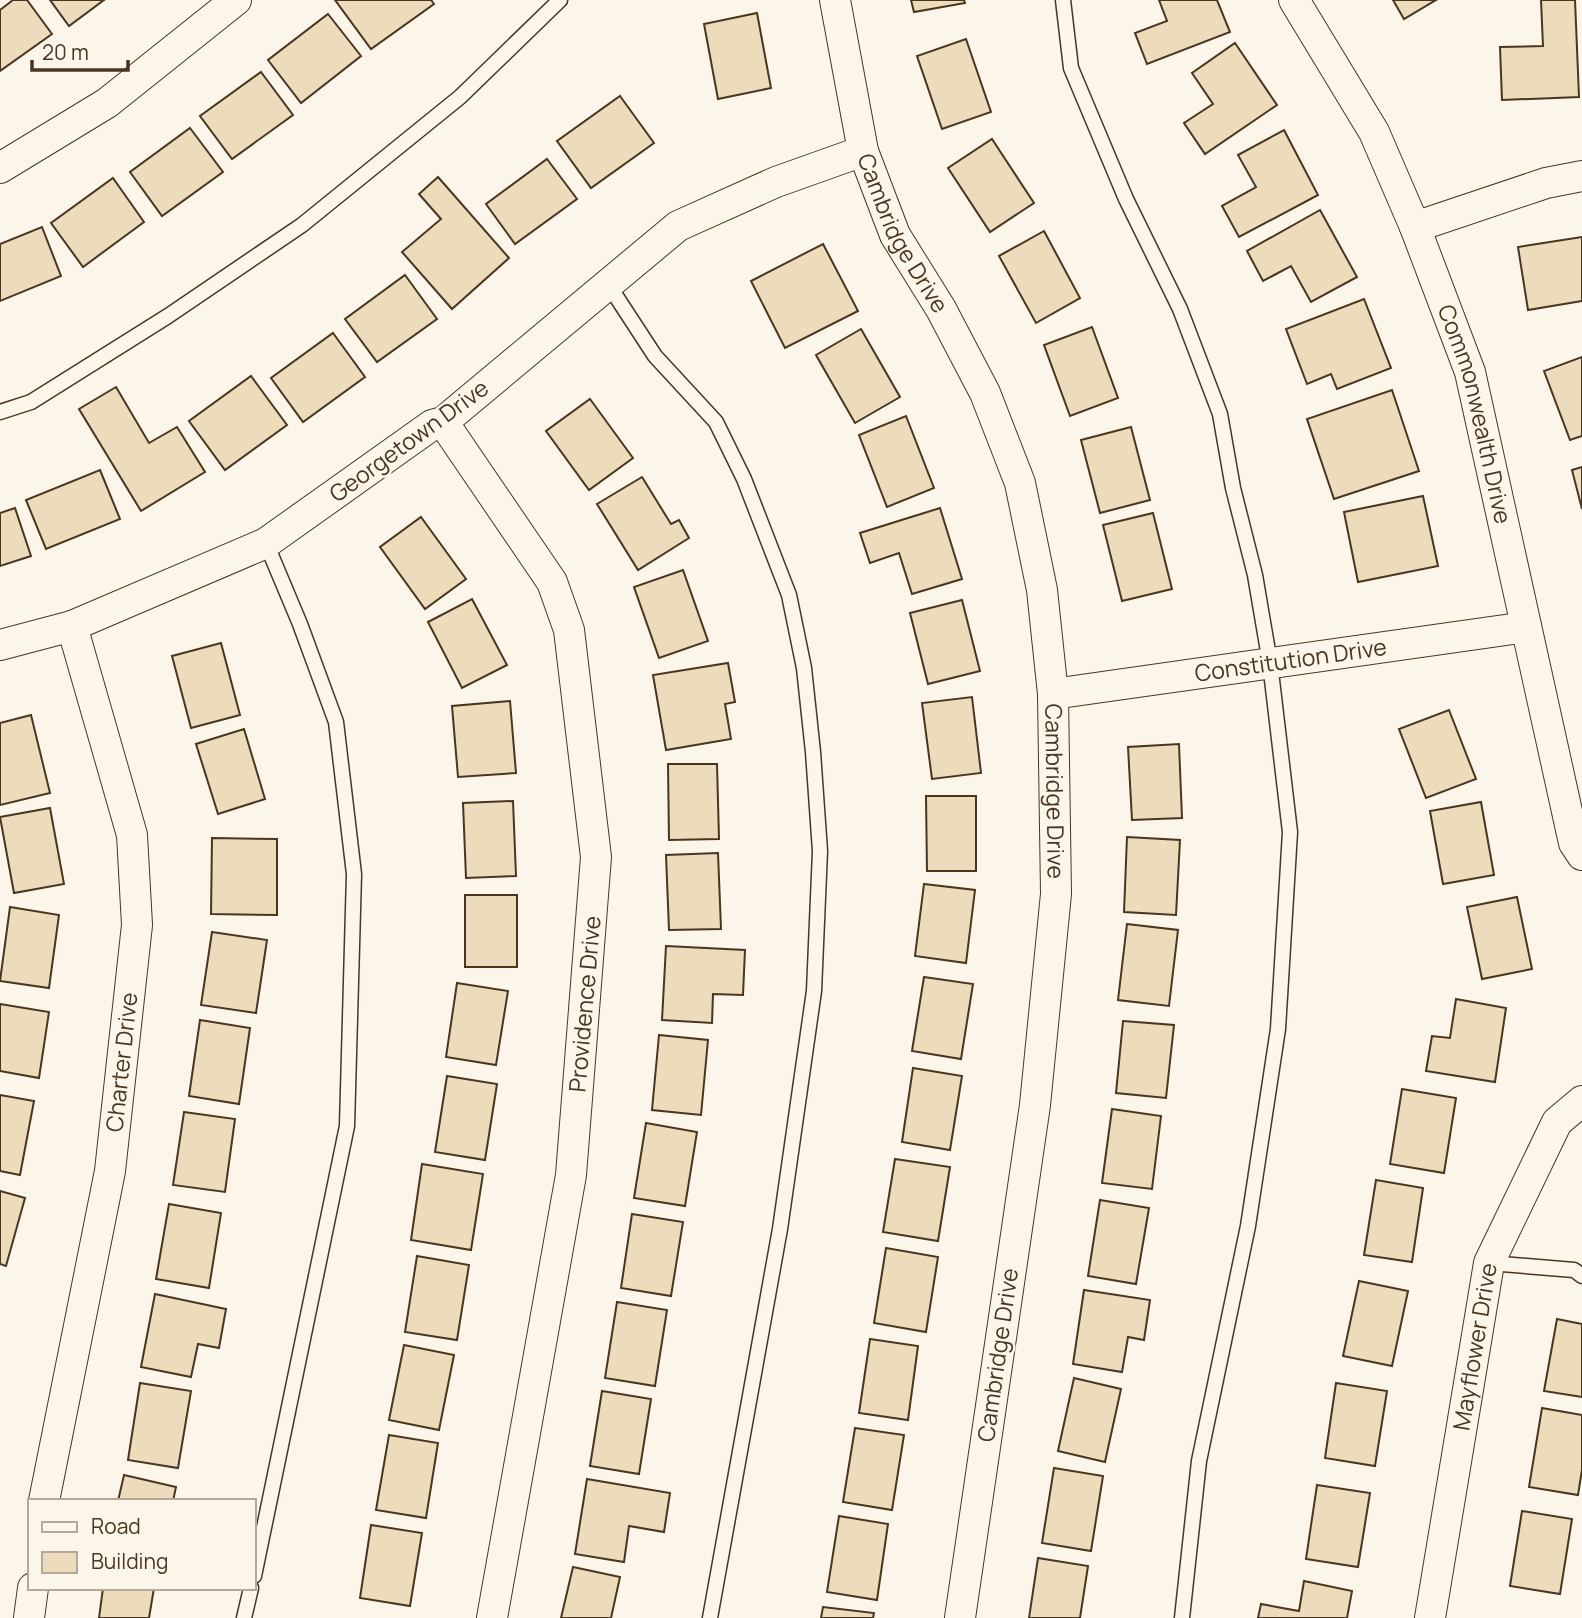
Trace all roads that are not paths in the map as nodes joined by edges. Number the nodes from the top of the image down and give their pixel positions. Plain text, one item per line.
1 (236, 0) edge
2 (560, 0) edge
3 (835, 0) edge
4 (1063, 0) edge
5 (1294, 0) edge
6 (863, 151) junction
7 (0, 168) edge
8 (1582, 176) edge
9 (1415, 227) junction
10 (608, 284) junction
11 (0, 411) edge
12 (443, 422) junction
13 (265, 543) junction
14 (72, 626) junction
15 (1526, 626) junction
16 (0, 645) edge
17 (1270, 663) junction
18 (1053, 694) junction
19 (1582, 855) edge
20 (1582, 1101) edge
21 (1489, 1263) junction
22 (1582, 1276) edge
23 (44, 1499) edge
24 (256, 1566) edge
25 (33, 1590) edge
26 (251, 1590) edge
27 (29, 1618) edge
28 (244, 1618) edge
29 (492, 1618) edge
30 (710, 1618) edge
31 (960, 1618) edge
32 (1182, 1618) edge
33 (1430, 1618) edge

1 - 7 street
2 - 11 lane
3 - 6 street, Cambridge Drive
4 - 17 lane
5 - 9 street, Commonwealth Drive
6 - 10 street, Georgetown Drive
6 - 18 street, Cambridge Drive
8 - 9 street
9 - 15 street, Commonwealth Drive
10 - 12 street, Georgetown Drive
10 - 30 lane
12 - 13 street, Georgetown Drive
12 - 29 street, Providence Drive
13 - 14 street, Georgetown Drive
13 - 24 lane
14 - 16 street, Georgetown Drive
14 - 23 street, Charter Drive
15 - 17 street, Constitution Drive
15 - 19 street, Commonwealth Drive
17 - 18 street, Constitution Drive
17 - 32 lane
18 - 31 street, Cambridge Drive
20 - 21 street, Mayflower Drive
21 - 22 lane
21 - 33 street, Mayflower Drive
25 - 27 street
26 - 28 lane

